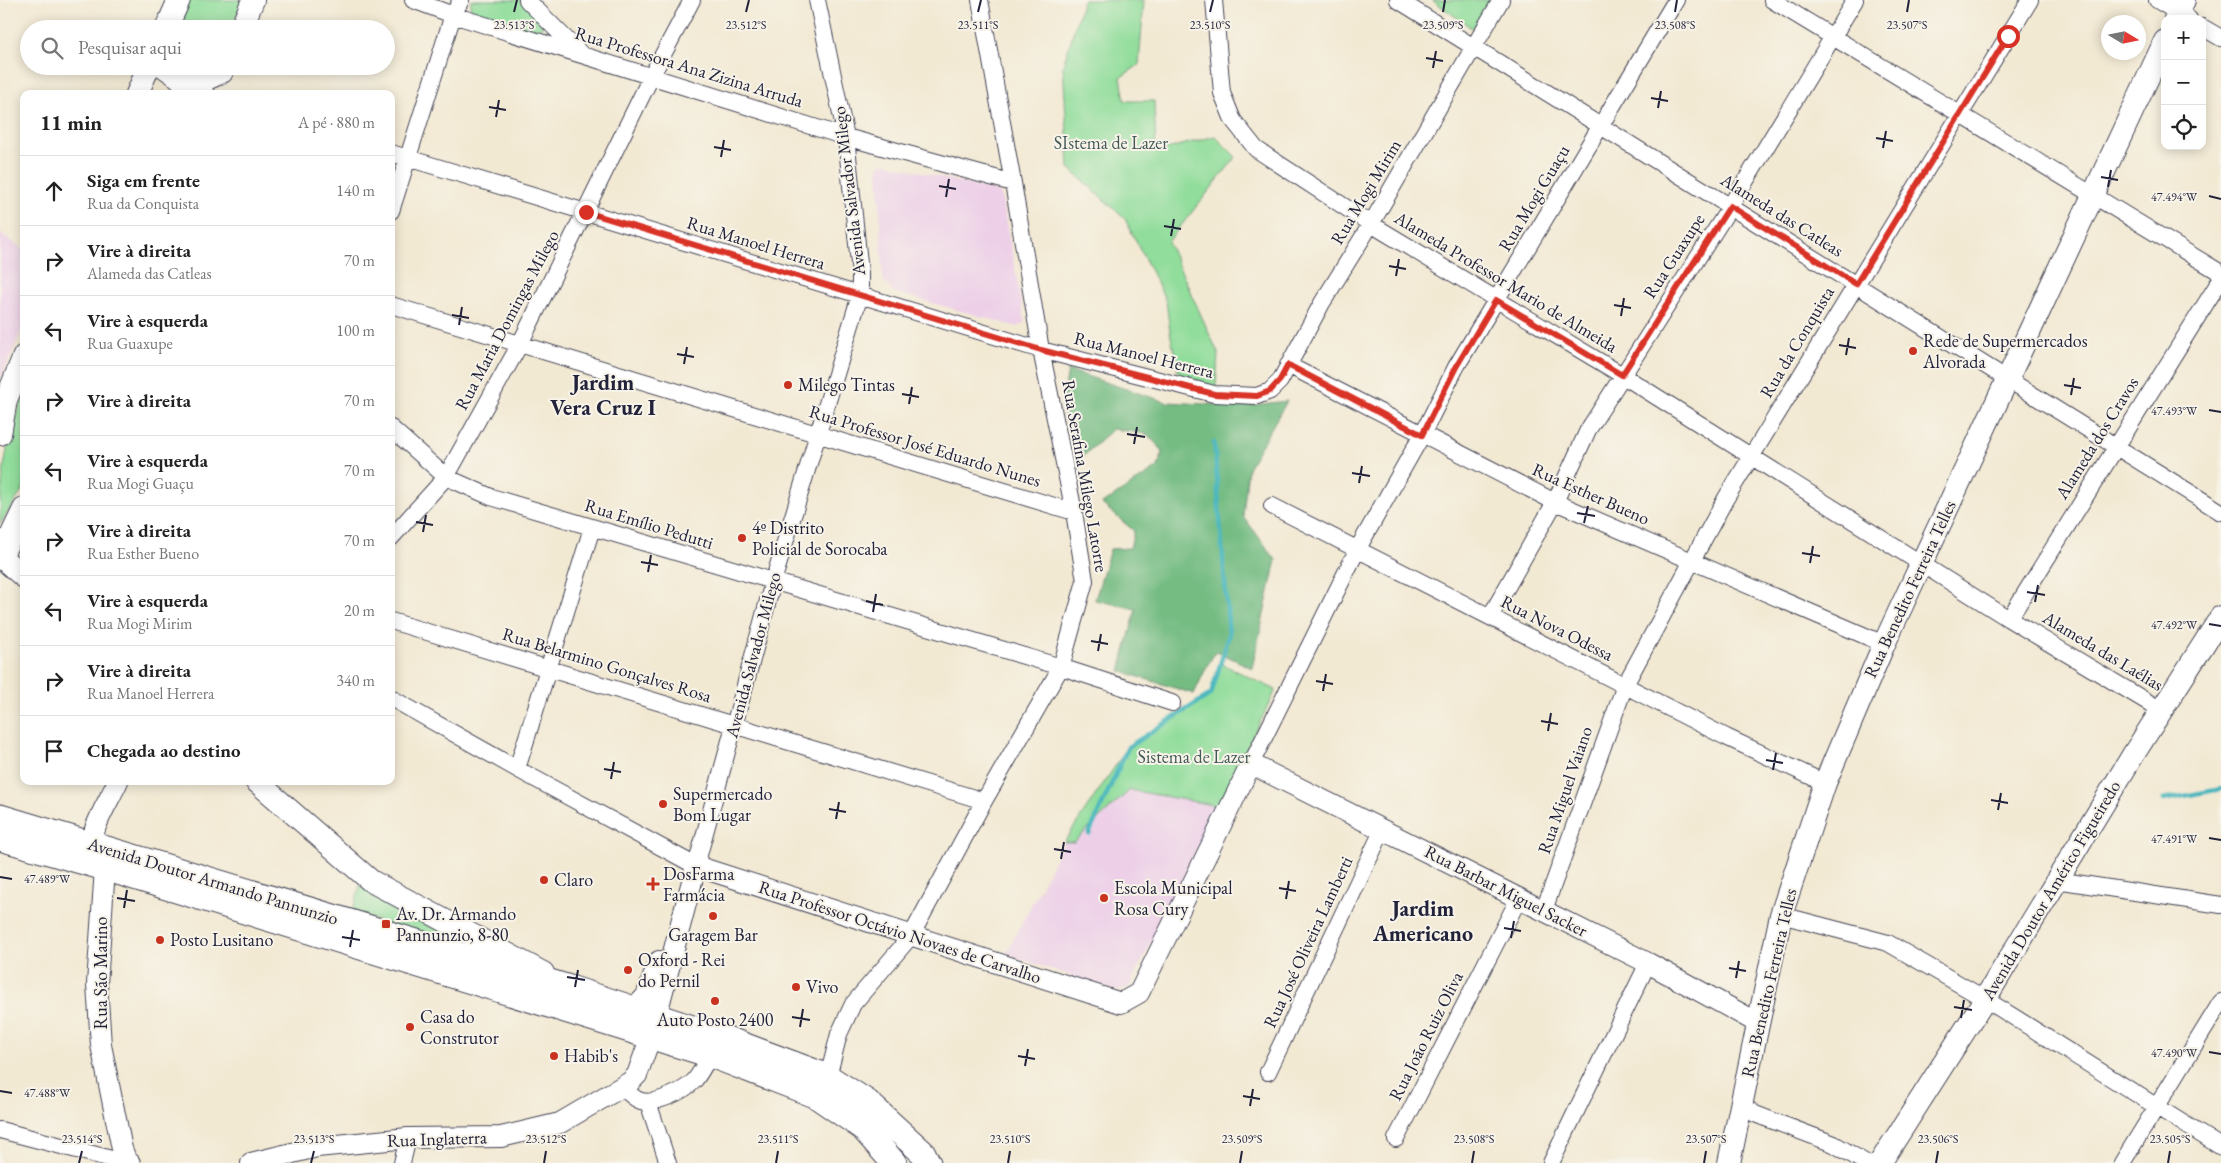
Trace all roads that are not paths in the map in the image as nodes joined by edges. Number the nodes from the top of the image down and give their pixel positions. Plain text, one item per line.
1 (179, 0) edge
2 (253, 0) edge
3 (413, 0) edge
4 (460, 0) edge
5 (527, 0) edge
6 (692, 0) edge
7 (818, 0) edge
8 (980, 0) edge
9 (1214, 0) edge
10 (1398, 0) edge
11 (1501, 0) edge
12 (1676, 0) edge
13 (1772, 0) edge
14 (1855, 0) edge
15 (2030, 0) edge
16 (2157, 0) edge
17 (2182, 12) edge
18 (453, 15) junction
19 (170, 20) edge
20 (245, 20) edge
21 (550, 24) junction
22 (2206, 29) edge
23 (1833, 36) junction
24 (2221, 38) edge
25 (538, 41) junction
26 (1474, 47) junction
27 (2161, 50) edge
28 (582, 55) junction
29 (145, 75) edge
30 (174, 75) edge
31 (212, 75) edge
32 (221, 75) edge
33 (652, 77) junction
34 (182, 81) junction
35 (139, 90) edge
36 (197, 90) edge
37 (215, 90) edge
38 (1961, 115) junction
39 (1602, 125) junction
40 (846, 137) junction
41 (399, 156) edge
42 (1013, 183) junction
43 (395, 184) edge
44 (2094, 195) junction
45 (1730, 206) junction
46 (586, 212) junction
47 (1371, 224) junction
48 (2221, 272) edge
49 (2221, 279) edge
50 (1856, 284) junction
51 (860, 295) junction
52 (1496, 300) junction
53 (395, 305) edge
54 (520, 344) junction
55 (1041, 350) junction
56 (1288, 365) junction
57 (20, 366) edge
58 (1622, 375) junction
59 (2006, 378) junction
60 (1257, 396) joint
61 (395, 432) edge
62 (0, 434) edge
63 (818, 434) junction
64 (1422, 435) junction
65 (2116, 445) junction
66 (1752, 456) junction
67 (446, 477) junction
68 (1555, 502) junction
69 (1272, 506) dead end
70 (1074, 512) junction
71 (2221, 512) edge
72 (20, 517) edge
73 (592, 528) junction
74 (395, 534) edge
75 (1357, 550) junction
76 (0, 557) edge
77 (1691, 561) junction
78 (1922, 564) junction
79 (20, 574) edge
80 (773, 582) junction
81 (1490, 616) junction
82 (2221, 617) edge
83 (2009, 619) junction
84 (395, 622) edge
85 (1884, 644) junction
86 (2211, 646) edge
87 (1061, 667) junction
88 (549, 668) junction
89 (1625, 685) junction
90 (395, 700) edge
91 (1172, 703) dead end
92 (2161, 710) junction
93 (734, 725) junction
94 (1251, 764) junction
95 (517, 770) junction
96 (1824, 783) junction
97 (116, 785) edge
98 (261, 785) edge
99 (984, 801) junction
100 (0, 817) edge
101 (1383, 829) junction
102 (3, 841) edge
103 (96, 859) junction
104 (696, 866) junction
105 (2056, 880) junction
106 (1519, 898) junction
107 (2214, 904) edge
108 (1544, 910) junction
109 (2221, 913) edge
110 (1781, 915) junction
111 (911, 936) junction
112 (1648, 963) junction
113 (572, 989) junction
114 (1985, 999) junction
115 (2221, 1002) edge
116 (647, 1020) junction
117 (1758, 1023) junction
118 (711, 1055) junction
119 (1268, 1072) dead end
120 (828, 1077) junction
121 (622, 1087) junction
122 (1742, 1101) junction
123 (648, 1102) junction
124 (2157, 1107) junction
125 (0, 1130) edge
126 (408, 1138) junction
127 (1396, 1139) dead end
128 (2221, 1147) edge
129 (892, 1162) edge
130 (129, 1163) edge
131 (251, 1163) edge
132 (402, 1163) edge
133 (668, 1163) edge
134 (928, 1163) edge
135 (1552, 1163) edge
136 (1729, 1163) edge
137 (1866, 1163) edge
138 (1880, 1163) edge
139 (2122, 1163) edge

1 - 19 main road
2 - 20 main road
3 - 18 street, Rua Professora Ana Zizina Arruda
4 - 18 street
5 - 21 street
6 - 33 street, Rua Maria Domingas Milego
7 - 40 street, Avenida Salvador Milego
8 - 42 street, Rua Serafina Milego Latorre
9 - 47 street, Alameda Professor Mario de Almeida
10 - 26 street, Alameda das Catleas
11 - 26 street, Rua Mogi Mirim
12 - 39 street, Rua Mogi Guaçu
13 - 23 street
14 - 23 street, Rua Guaxupe
15 - 38 street, Rua da Conquista
16 - 17 street
18 - 25 street, Rua Professora Ana Zizina Arruda
18 - 41 street
21 - 25 street
21 - 28 street
22 - 24 street
23 - 38 street
23 - 45 street, Rua Guaxupe
25 - 28 street, Rua Professora Ana Zizina Arruda
26 - 39 street, Alameda das Catleas
26 - 47 street, Rua Mogi Mirim
27 - 44 main road, Rua Benedito Ferreira Telles
28 - 33 street, Rua Professora Ana Zizina Arruda
29 - 35 main road
30 - 34 main road
31 - 34 main road
32 - 37 main road
33 - 40 street, Rua Professora Ana Zizina Arruda
33 - 46 street, Rua Maria Domingas Milego
34 - 36 main road
38 - 44 street
38 - 50 street, Rua da Conquista
39 - 45 street, Alameda das Catleas
39 - 52 street, Rua Mogi Guaçu
40 - 42 street, Rua Professora Ana Zizina Arruda
40 - 51 street, Avenida Salvador Milego
41 - 43 street
41 - 46 street, Rua Manoel Herrera
42 - 55 street, Rua Serafina Milego Latorre
44 - 48 street
44 - 59 main road, Rua Benedito Ferreira Telles
45 - 50 street, Alameda das Catleas
45 - 58 street, Rua Guaxupe
46 - 51 street, Rua Manoel Herrera
46 - 54 street, Rua Maria Domingas Milego
47 - 52 street, Alameda Professor Mario de Almeida
47 - 56 street, Rua Mogi Mirim
49 - 65 street, Alameda dos Cravos
50 - 59 street, Alameda das Catleas
50 - 66 street, Rua da Conquista
51 - 55 street, Rua Manoel Herrera
51 - 63 street, Avenida Salvador Milego
52 - 58 street, Alameda Professor Mario de Almeida
52 - 64 street, Rua Mogi Guaçu
53 - 54 street, Rua Professor José Eduardo Nunes
54 - 63 street, Rua Professor José Eduardo Nunes
54 - 67 street, Rua Maria Domingas Milego
55 - 60 street, Rua Manoel Herrera
55 - 70 street, Rua Serafina Milego Latorre
56 - 60 street, Rua Mogi Mirim
56 - 64 street, Rua Esther Bueno
57 - 62 main road
58 - 66 street, Alameda Professor Mario de Almeida
58 - 68 street, Rua Guaxupe
59 - 65 street, Alameda das Catleas
59 - 78 main road, Rua Benedito Ferreira Telles
61 - 67 street, Rua Emílio Pedutti
63 - 70 street, Rua Professor José Eduardo Nunes
63 - 80 street, Avenida Salvador Milego
64 - 68 street, Rua Esther Bueno
64 - 75 street, Rua Mogi Guaçu
65 - 71 street, Alameda das Catleas
65 - 83 street, Alameda dos Cravos
66 - 77 street, Rua da Conquista
66 - 78 street, Alameda Professor Mario de Almeida
67 - 73 street, Rua Emílio Pedutti
67 - 74 street, Rua Maria Domingas Milego
68 - 77 street, Rua Esther Bueno
68 - 81 street, Rua Guaxupe
69 - 75 street, Rua Nova Odessa
70 - 87 street, Rua Serafina Milego Latorre
72 - 76 main road
73 - 80 street, Rua Emílio Pedutti
73 - 88 street
75 - 81 street, Rua Nova Odessa
75 - 94 street, Rua Mogi Guaçu
76 - 79 main road
77 - 85 street, Rua Esther Bueno
77 - 89 street, Rua da Conquista
78 - 83 street, Alameda das Laélias
78 - 85 main road, Rua Benedito Ferreira Telles
80 - 87 street, Rua Emílio Pedutti
80 - 93 street, Avenida Salvador Milego
81 - 89 street, Rua Nova Odessa
82 - 86 main road, Avenida Doutor Américo Figueiredo
83 - 92 street, Alameda das Laélias
84 - 88 street, Rua Belarmino Gonçalves Rosa
85 - 96 main road, Rua Benedito Ferreira Telles
86 - 92 main road, Avenida Doutor Américo Figueiredo
87 - 91 street, Rua Emílio Pedutti
87 - 99 street, Rua Serafina Milego Latorre
88 - 93 street, Rua Belarmino Gonçalves Rosa
88 - 95 street
89 - 96 street, Rua Nova Odessa
89 - 108 street, Rua Miguel Vaiano
90 - 95 street, Rua Professor Octávio Novaes de Carvalho
92 - 105 main road, Avenida Doutor Américo Figueiredo
93 - 99 street, Rua Belarmino Gonçalves Rosa
93 - 104 street, Avenida Salvador Milego
94 - 101 street, Rua Barbar Miguel Sacker
94 - 111 street, Rua Professor Octávio Novaes de Carvalho
95 - 104 street, Rua Professor Octávio Novaes de Carvalho
96 - 110 main road, Rua Benedito Ferreira Telles
97 - 103 street, Rua São Marino
98 - 113 main road
99 - 111 street, Rua Serafina Milego Latorre
100 - 103 main road, Avenida Doutor Armando Pannunzio
101 - 106 street, Rua Barbar Miguel Sacker
101 - 119 street, Rua José Oliveira Lamberti
102 - 103 main road, Avenida Doutor Armando Pannunzio
103 - 113 main road, Avenida Doutor Armando Pannunzio
103 - 116 main road, Avenida Doutor Armando Pannunzio
103 - 130 street, Rua São Marino
104 - 111 street, Rua Professor Octávio Novaes de Carvalho
104 - 116 street, Avenida Salvador Milego
105 - 107 street
105 - 114 main road, Avenida Doutor Américo Figueiredo
106 - 108 street, Rua Barbar Miguel Sacker
106 - 127 street, Rua João Ruiz Oliva
107 - 109 street
108 - 112 street, Rua Barbar Miguel Sacker
110 - 114 street
110 - 117 main road, Rua Benedito Ferreira Telles
111 - 120 street, Rua Serafina Milego Latorre
112 - 117 street, Rua Barbar Miguel Sacker
112 - 135 street
113 - 116 main road, Avenida Doutor Armando Pannunzio
114 - 124 street
114 - 138 main road, Avenida Doutor Américo Figueiredo
115 - 124 street
116 - 118 main road
116 - 120 main road
116 - 121 street, Rua Inglaterra
117 - 122 main road, Rua Benedito Ferreira Telles
118 - 123 street
118 - 129 main road
120 - 134 main road
121 - 123 street
121 - 126 street, Rua Inglaterra
122 - 136 main road, Rua Benedito Ferreira Telles
122 - 137 street
123 - 133 street
124 - 128 street
124 - 139 street
125 - 130 street
126 - 131 street, Rua Inglaterra
126 - 132 street

